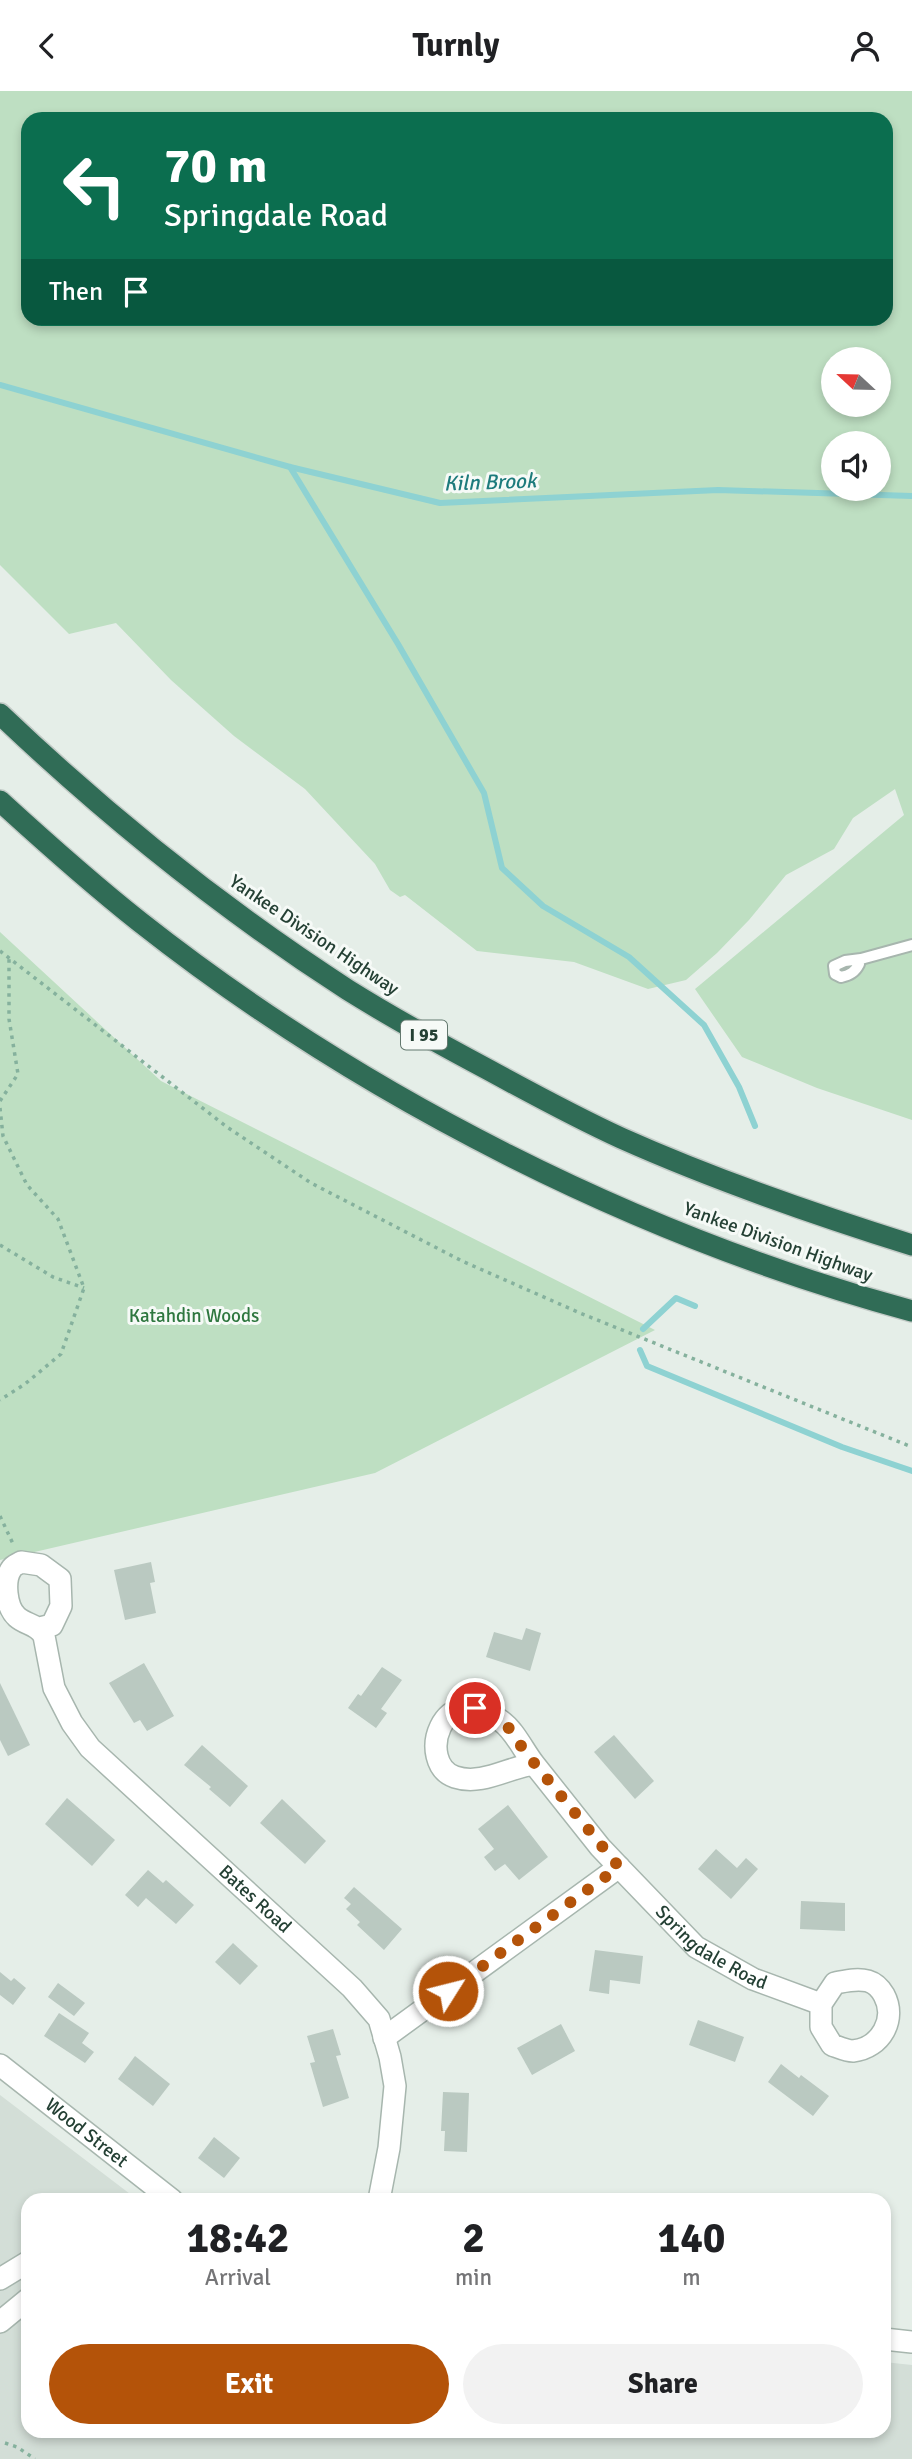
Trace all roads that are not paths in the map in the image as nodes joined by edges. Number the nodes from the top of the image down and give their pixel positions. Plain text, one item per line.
1 (0, 714) edge
2 (0, 801) edge
3 (912, 945) edge
4 (859, 964) dead end
5 (912, 1245) edge
6 (912, 1311) edge
7 (40, 1628) junction
8 (534, 1764) junction
9 (619, 1867) junction
10 (821, 2004) dead end
11 (384, 2038) junction
12 (0, 2065) edge
13 (163, 2193) edge
14 (380, 2193) edge
15 (21, 2266) edge
16 (0, 2279) edge
17 (21, 2305) edge
18 (0, 2322) edge
19 (891, 2340) edge
20 (912, 2342) edge

1 - 5 highway, Yankee Division Highway / I 95
2 - 6 highway, Yankee Division Highway
3 - 4 lane
7 - 7 street
7 - 11 street, Bates Road
8 - 8 street, Springdale Road
8 - 9 street, Springdale Road
9 - 10 street, Springdale Road
9 - 11 street
11 - 14 street, Bates Road
12 - 13 street, Wood Street
15 - 16 street
17 - 18 street
19 - 20 street

